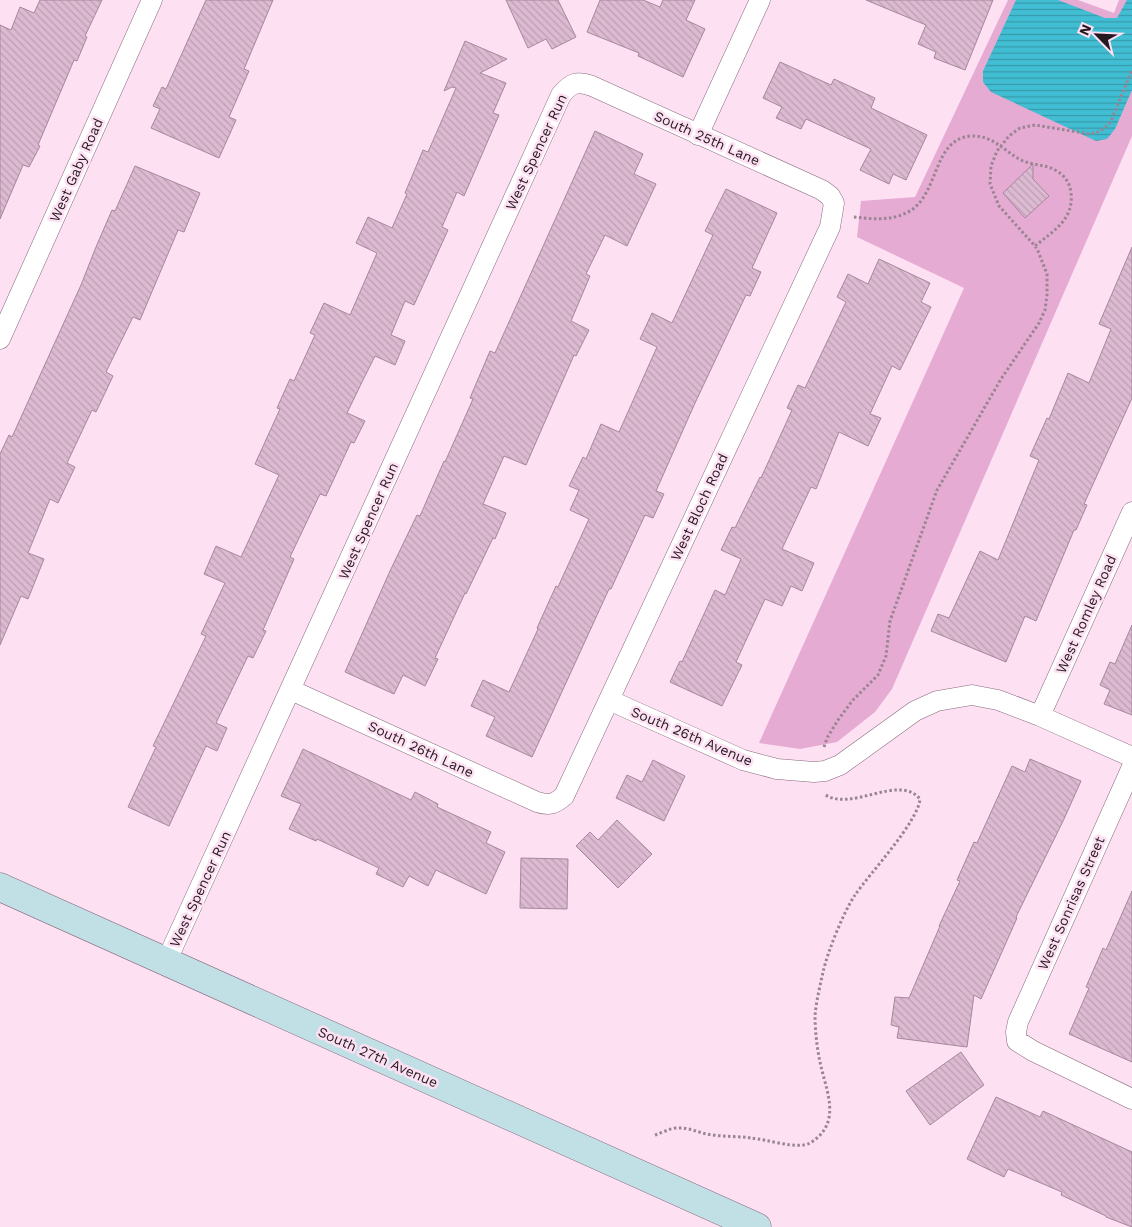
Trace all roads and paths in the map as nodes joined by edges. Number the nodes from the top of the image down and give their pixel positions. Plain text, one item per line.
1 (152, 0) edge
2 (760, 0) edge
3 (1132, 70) edge
4 (574, 83) joint
5 (698, 135) junction
6 (1002, 146) junction
7 (834, 209) junction
8 (1035, 246) junction
9 (0, 339) edge
10 (1132, 512) edge
11 (291, 690) junction
12 (609, 700) junction
13 (1040, 716) junction
14 (1132, 757) edge
15 (1132, 767) edge
16 (819, 772) junction
17 (552, 804) joint
18 (0, 887) edge
19 (166, 962) junction
20 (1132, 1099) edge
21 (655, 1135) dead end
22 (757, 1227) edge

1 - 9 street, West Gaby Road
2 - 5 street
3 - 6 path
4 - 5 street, South 25th Lane
4 - 11 street, West Spencer Run
5 - 7 street, South 25th Lane
6 - 7 path
6 - 8 path
6 - 8 path
7 - 12 street, West Bloch Road
8 - 16 path
10 - 13 street, West Romley Road
11 - 17 street, South 26th Lane
11 - 19 street, West Spencer Run
12 - 16 street, South 26th Avenue
12 - 17 street, West Bloch Road
13 - 14 street
13 - 16 street
15 - 20 street, West Sonrisas Street
16 - 21 path
18 - 19 main road, South 27th Avenue
19 - 22 main road, South 27th Avenue

